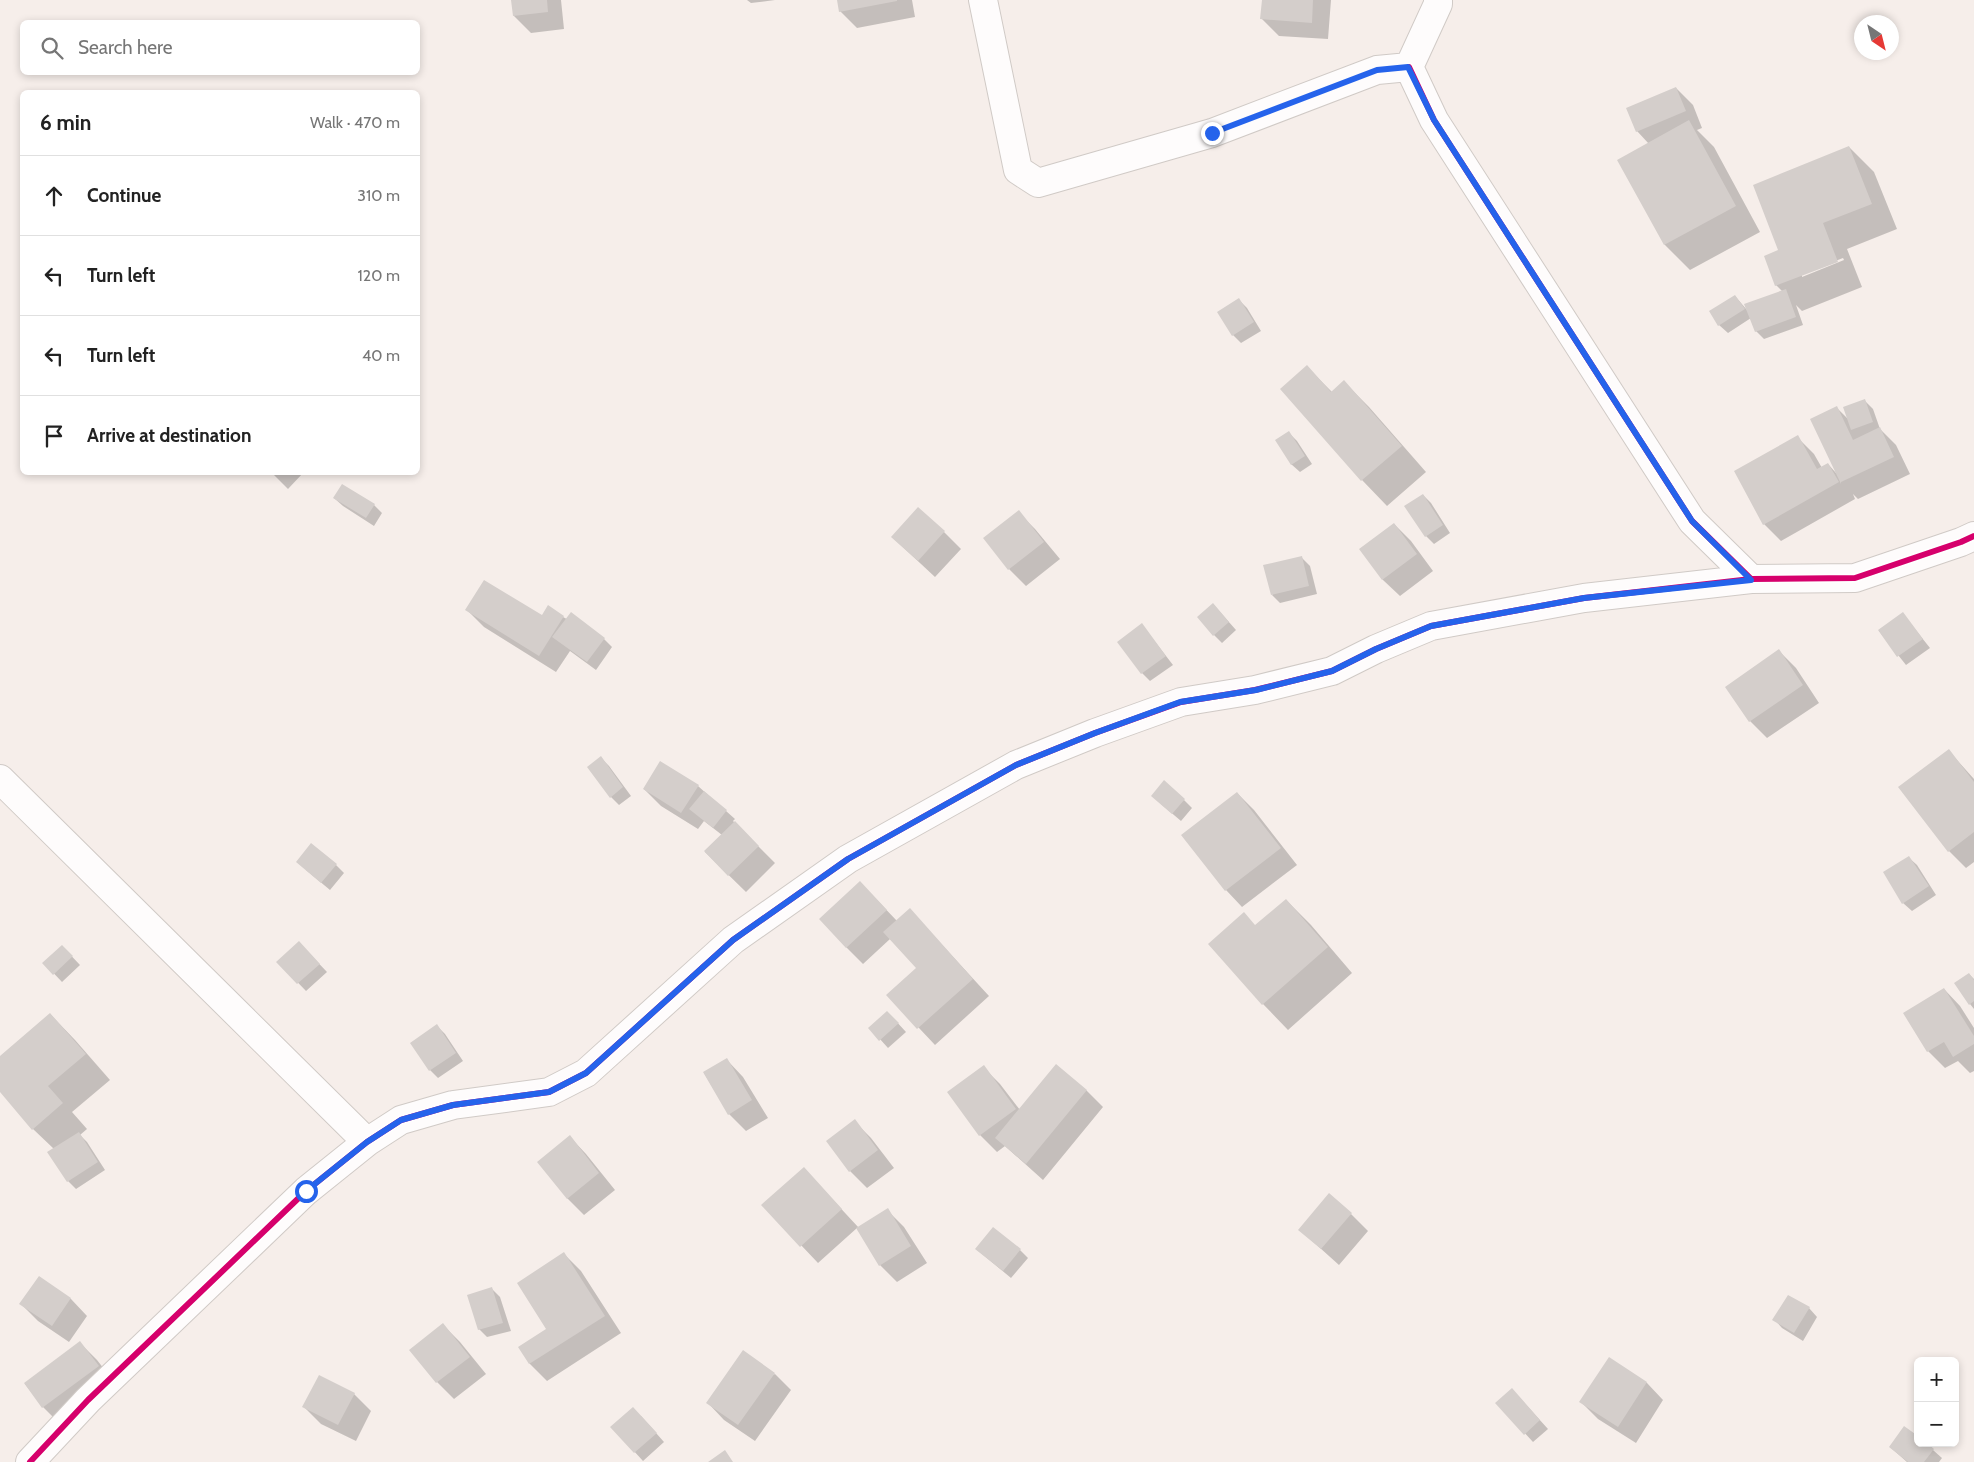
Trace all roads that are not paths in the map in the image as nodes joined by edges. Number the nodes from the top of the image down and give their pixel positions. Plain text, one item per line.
1 (983, 0) edge
2 (1438, 0) edge
3 (1408, 67) junction
4 (1974, 536) edge
5 (1751, 580) junction
6 (0, 779) edge
7 (367, 1142) junction
8 (30, 1462) edge

1 - 3 street
2 - 3 street
3 - 5 street
4 - 5 street
5 - 7 street
6 - 7 street
7 - 8 street

